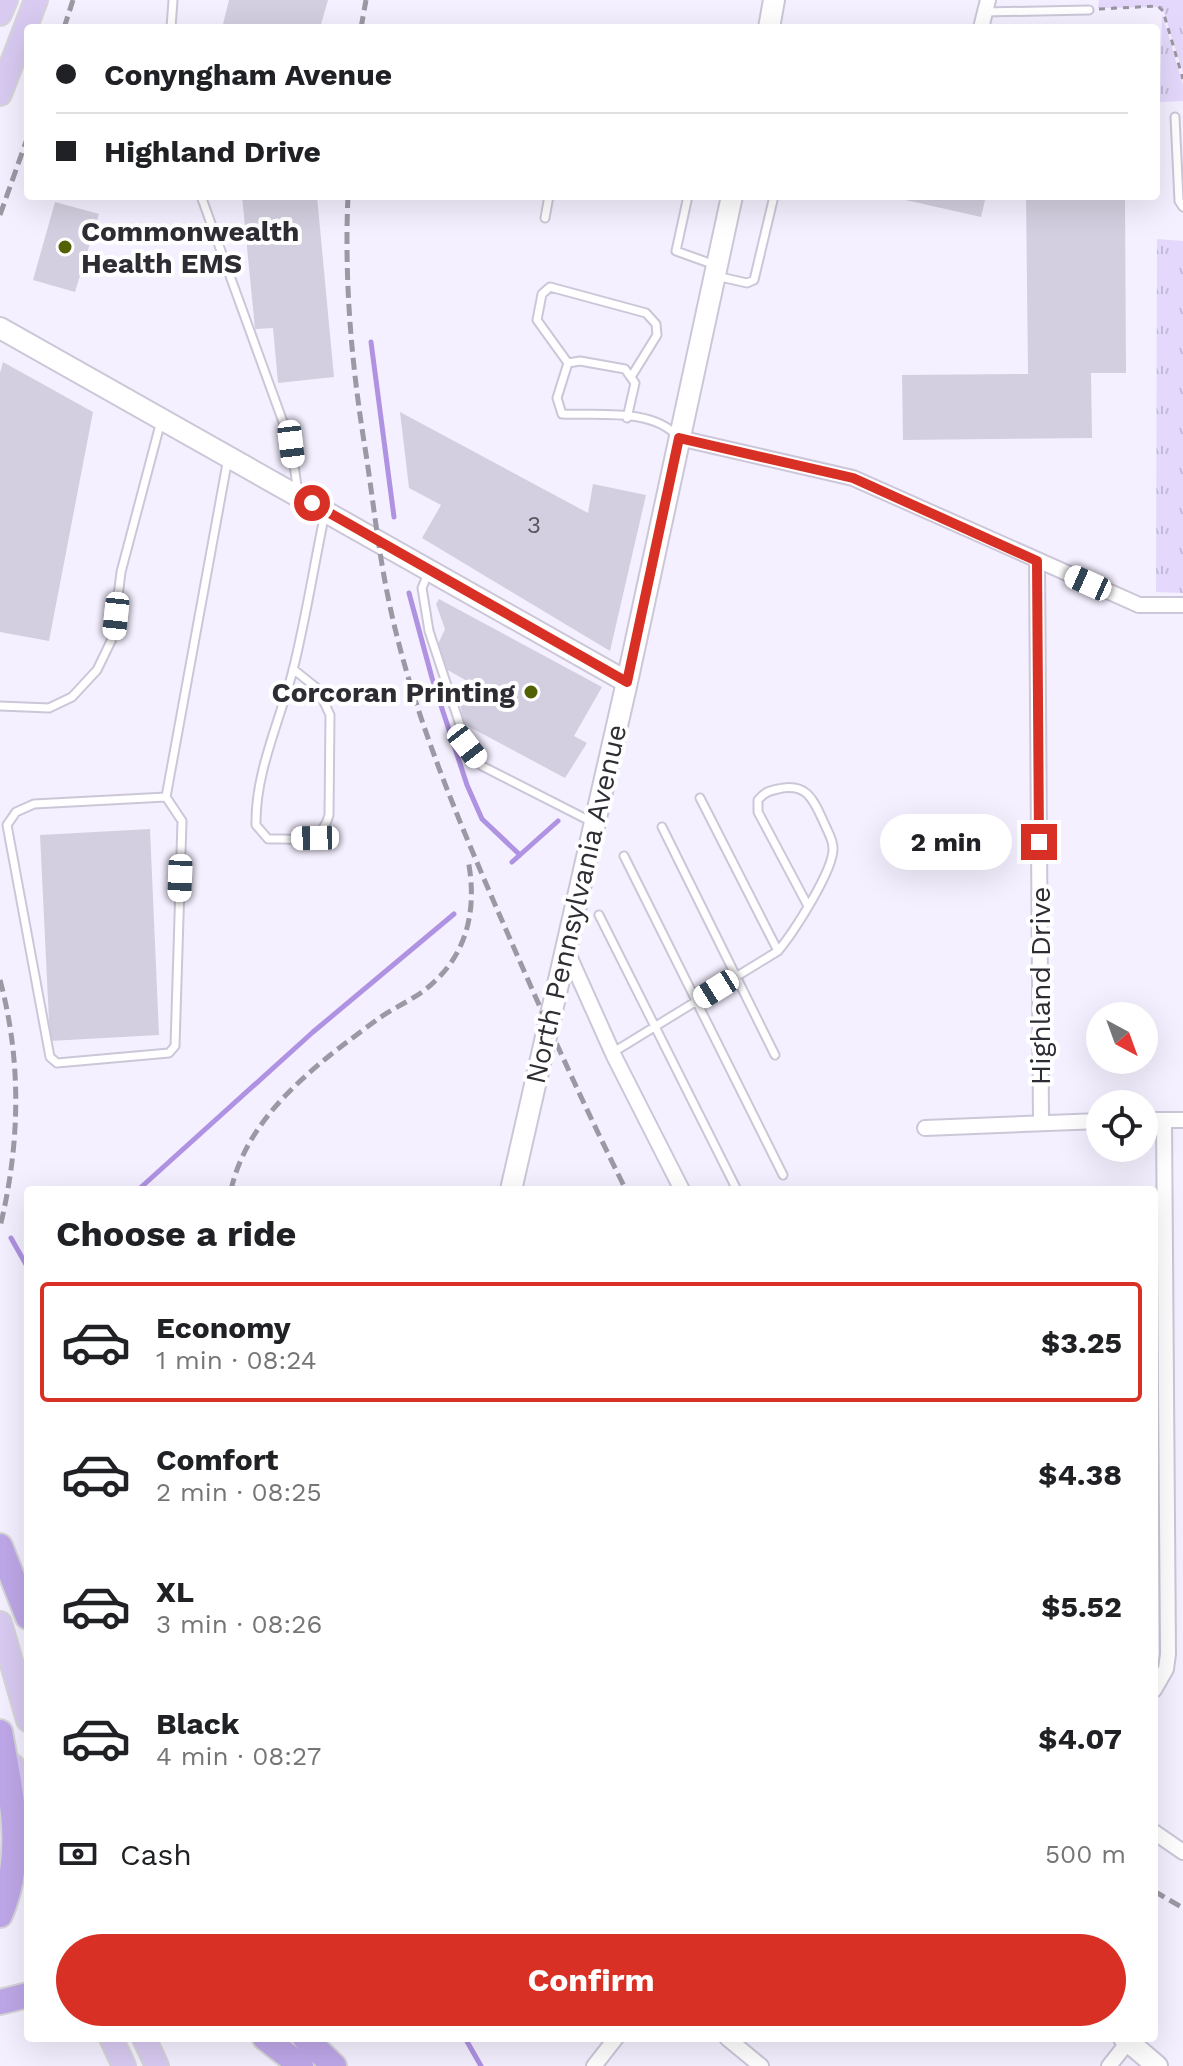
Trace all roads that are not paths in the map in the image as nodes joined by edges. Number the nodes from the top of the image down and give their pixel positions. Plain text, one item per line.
1 (6, 0) edge
2 (36, 0) edge
3 (173, 0) edge
4 (774, 0) edge
5 (986, 6) edge
6 (1093, 10) road end
7 (0, 14) edge
8 (27, 24) edge
9 (171, 24) edge
10 (770, 24) edge
11 (24, 31) edge
12 (0, 94) edge
13 (1175, 117) dead end
14 (202, 200) edge
15 (548, 200) edge
16 (687, 200) edge
17 (731, 200) edge
18 (773, 200) edge
19 (1183, 207) edge
20 (545, 218) dead end
21 (715, 271) junction
22 (0, 330) edge
23 (568, 363) junction
24 (631, 377) junction
25 (627, 418) junction
26 (161, 419) junction
27 (679, 438) junction
28 (228, 456) junction
29 (298, 495) junction
30 (326, 511) junction
31 (1037, 561) junction
32 (430, 569) junction
33 (1183, 605) edge
34 (293, 669) junction
35 (627, 682) junction
36 (0, 706) edge
37 (166, 797) junction
38 (700, 798) dead end
39 (593, 823) junction
40 (662, 827) dead end
41 (624, 856) dead end
42 (808, 906) junction
43 (599, 915) dead end
44 (564, 945) junction
45 (778, 951) junction
46 (736, 976) junction
47 (696, 1001) junction
48 (653, 1027) junction
49 (612, 1053) junction
50 (775, 1055) dead end
51 (1158, 1120) edge
52 (1164, 1120) junction
53 (1183, 1120) edge
54 (1086, 1121) edge
55 (1041, 1122) junction
56 (925, 1128) dead end
57 (783, 1175) dead end
58 (512, 1186) edge
59 (680, 1186) edge
60 (735, 1186) edge
61 (0, 1546) edge
62 (24, 1607) edge
63 (0, 1623) edge
64 (1158, 1683) edge
65 (24, 1706) edge
66 (0, 1732) edge
67 (24, 1799) edge
68 (1158, 1835) edge
69 (1183, 1852) edge
70 (0, 1915) edge
71 (24, 1996) edge
72 (0, 2002) edge
73 (113, 2042) edge
74 (146, 2042) edge
75 (270, 2042) edge
76 (309, 2042) edge
77 (613, 2042) edge
78 (732, 2042) edge
79 (1125, 2042) edge
80 (1128, 2042) edge
81 (124, 2066) edge
82 (157, 2066) edge
83 (301, 2066) edge
84 (334, 2066) edge
85 (594, 2066) edge
86 (761, 2066) edge
87 (1109, 2066) edge
88 (1157, 2066) edge

1 - 7 main road
2 - 8 main road
3 - 9 lane
4 - 10 street
5 - 6 lane
11 - 12 main road
13 - 19 lane
14 - 29 lane
15 - 20 lane
16 - 21 lane
17 - 21 street, North Pennsylvania Avenue
18 - 21 lane
21 - 27 street, North Pennsylvania Avenue
22 - 26 street
23 - 24 lane
23 - 24 lane
23 - 25 lane
24 - 25 lane
25 - 27 lane
26 - 28 street
26 - 36 lane
27 - 31 street
27 - 35 street, North Pennsylvania Avenue
28 - 29 street
28 - 37 lane
29 - 30 street
30 - 32 street
30 - 34 lane
31 - 33 street
31 - 55 street, Highland Drive
32 - 35 street
32 - 39 lane
34 - 34 lane
35 - 39 street, North Pennsylvania Avenue
37 - 37 lane
38 - 45 lane
39 - 44 street, North Pennsylvania Avenue
40 - 46 lane
41 - 47 lane
42 - 42 lane
42 - 45 lane
43 - 48 lane
44 - 49 street
44 - 58 street, North Pennsylvania Avenue
45 - 46 lane
46 - 47 lane
46 - 50 lane
47 - 48 lane
47 - 57 lane
48 - 49 lane
48 - 60 lane
49 - 59 street
51 - 52 street
52 - 53 street
52 - 64 street
54 - 55 street
55 - 56 street
61 - 62 highway
63 - 65 main road
66 - 67 main road
66 - 70 highway
68 - 69 street
71 - 72 highway
73 - 81 main road
74 - 82 main road
75 - 83 highway
76 - 84 highway
77 - 85 street
78 - 86 street
79 - 87 street
80 - 88 street

